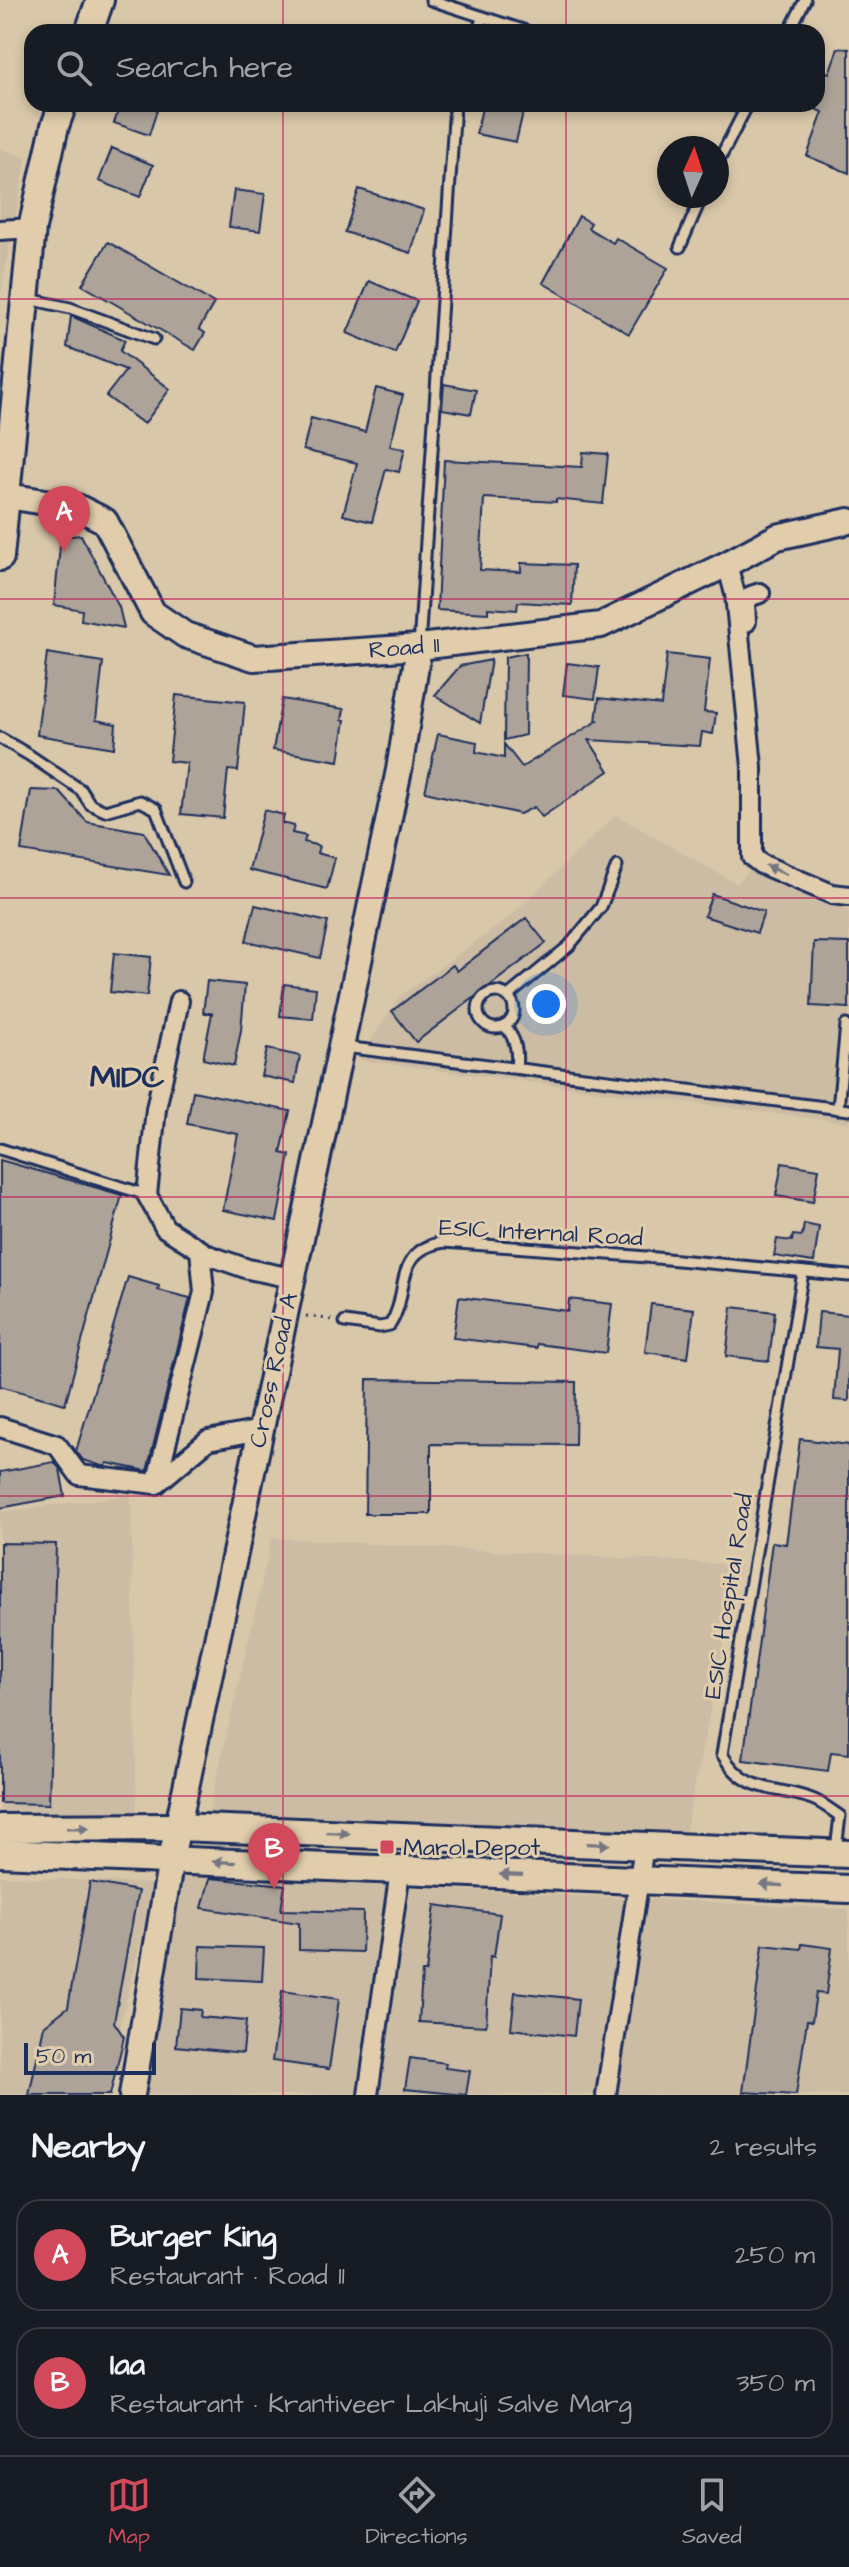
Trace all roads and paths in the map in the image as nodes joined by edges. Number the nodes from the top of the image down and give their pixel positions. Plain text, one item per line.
1 (100, 0) edge
2 (431, 0) edge
3 (805, 0) edge
4 (483, 17) junction
5 (92, 24) edge
6 (480, 24) edge
7 (504, 24) edge
8 (793, 24) edge
9 (60, 112) edge
10 (454, 112) edge
11 (743, 112) edge
12 (729, 140) edge
13 (697, 208) edge
14 (32, 228) junction
15 (0, 230) edge
16 (680, 247) dead end
17 (25, 298) junction
18 (154, 339) dead end
19 (7, 496) junction
20 (849, 521) edge
21 (0, 557) edge
22 (727, 564) junction
23 (760, 593) dead end
24 (419, 647) junction
25 (0, 738) edge
26 (752, 769) junction
27 (617, 866) dead end
28 (184, 882) dead end
29 (849, 896) edge
30 (508, 996) junction
31 (179, 1001) dead end
32 (846, 1025) dead end
33 (505, 1026) junction
34 (341, 1047) junction
35 (516, 1068) junction
36 (838, 1109) junction
37 (849, 1110) edge
38 (0, 1149) edge
39 (147, 1195) junction
40 (200, 1250) junction
41 (803, 1272) junction
42 (849, 1276) edge
43 (292, 1278) junction
44 (285, 1313) junction
45 (345, 1322) joint
46 (0, 1427) edge
47 (261, 1430) junction
48 (156, 1484) junction
49 (178, 1827) junction
50 (0, 1828) edge
51 (644, 1846) junction
52 (0, 1853) edge
53 (842, 1854) edge
54 (171, 1859) junction
55 (400, 1871) junction
56 (639, 1879) junction
57 (849, 1889) edge
58 (132, 2095) edge
59 (368, 2095) edge
60 (606, 2095) edge

1 - 5 main road
2 - 4 lane
3 - 8 lane
4 - 6 lane
4 - 7 lane
9 - 14 main road
10 - 24 lane
11 - 12 lane
13 - 16 lane
14 - 15 street
14 - 17 main road
17 - 18 lane
17 - 19 main road
19 - 21 main road
19 - 24 street, Road 11
20 - 22 street, Road 11
22 - 24 street, Road 11
22 - 26 street
23 - 26 street
24 - 34 street, Cross Road A
25 - 28 lane
29 -> 26 street
27 - 30 lane
30 - 33 lane
30 - 33 lane
31 - 39 street
32 - 36 lane
33 - 35 lane
34 - 35 lane
34 - 43 street, Cross Road A
35 - 36 lane
36 - 37 lane
38 - 39 lane
39 - 40 street
40 - 43 street
40 - 48 street
41 - 42 lane, ESIC Internal Road
41 - 45 lane, ESIC Internal Road
41 - 53 lane, ESIC Hospital Road
43 - 44 street, Cross Road A
44 - 45 path
44 - 47 street, Cross Road A
46 - 48 street
47 - 48 street
47 - 49 street, Cross Road A
50 -> 49 main road
49 -> 51 main road
49 - 54 street, Cross Road A
51 - 53 main road
51 - 56 street
52 - 54 main road
55 -> 54 main road
54 - 58 street, Cross Road A
56 -> 55 main road
55 - 59 street
57 -> 56 main road
56 - 60 street

